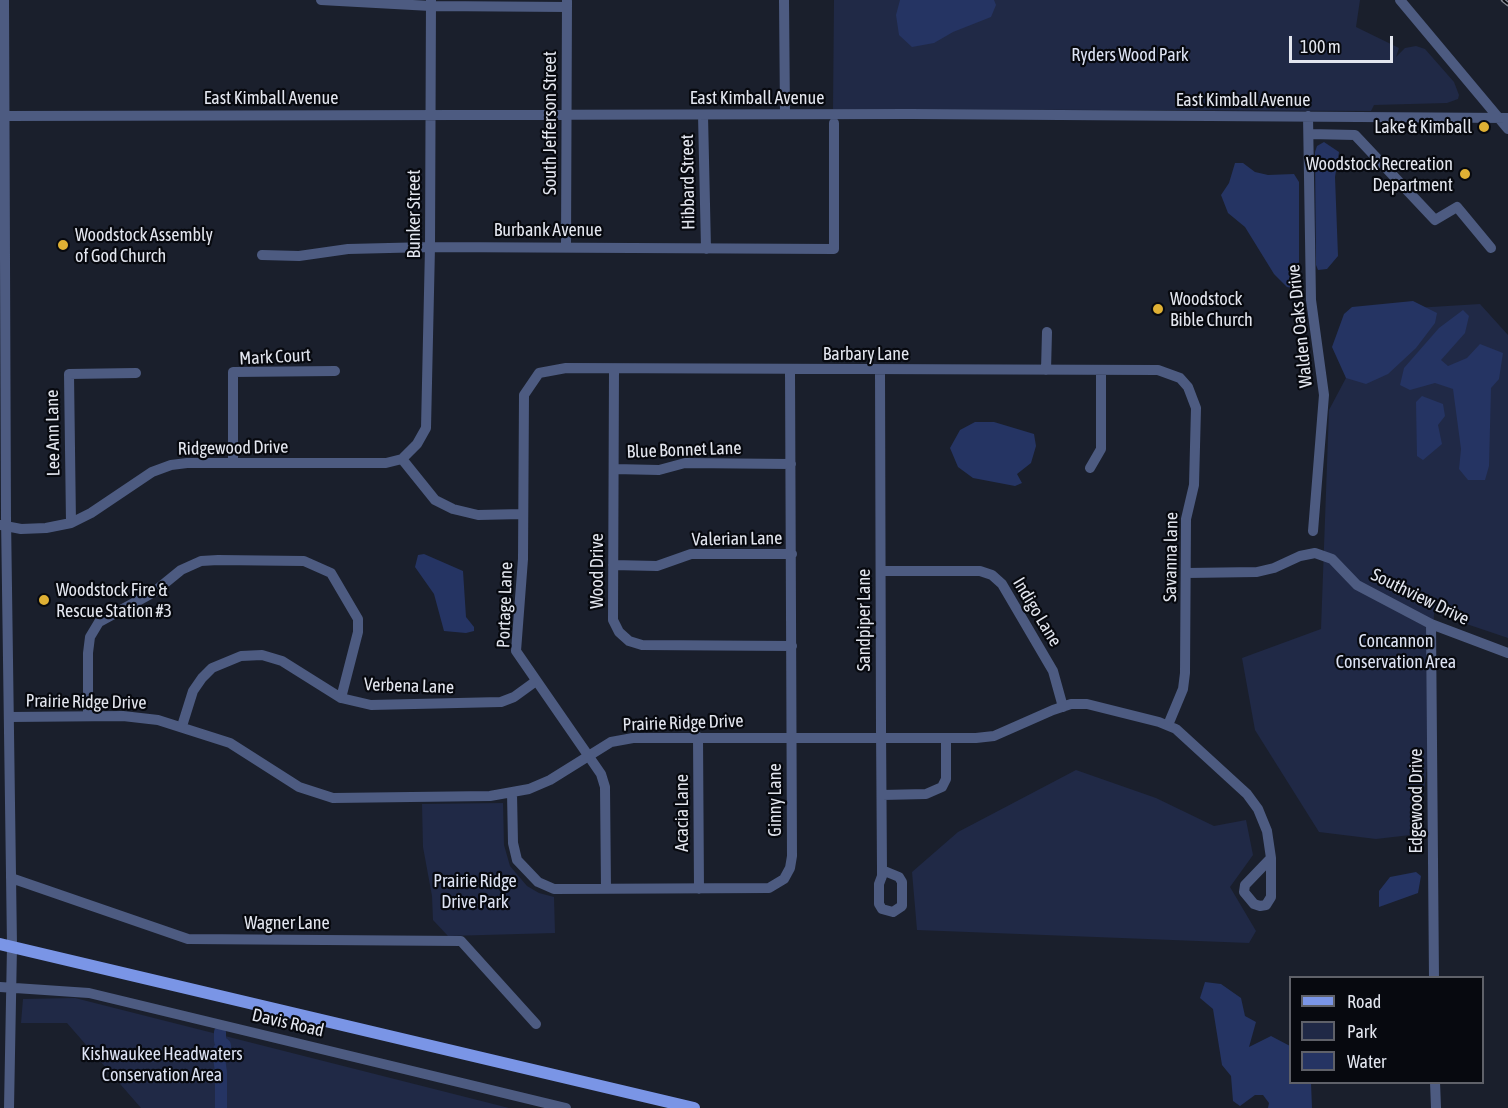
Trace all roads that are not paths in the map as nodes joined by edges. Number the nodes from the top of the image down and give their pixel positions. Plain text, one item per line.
1 (4, 0) edge
2 (321, 0) edge
3 (784, 0) edge
4 (1400, 0) edge
5 (431, 3) edge
6 (567, 3) edge
7 (2, 16) edge
8 (4, 110) edge
9 (431, 114) junction
10 (567, 114) junction
11 (784, 114) junction
12 (704, 115) junction
13 (1308, 116) junction
14 (1504, 118) edge
15 (834, 123) dead end
16 (1508, 129) edge
17 (1309, 134) junction
18 (566, 246) junction
19 (430, 247) junction
20 (1491, 248) dead end
21 (706, 249) junction
22 (262, 255) dead end
23 (1047, 332) dead end
24 (614, 369) junction
25 (790, 370) junction
26 (880, 370) junction
27 (1046, 370) junction
28 (1101, 370) junction
29 (335, 371) dead end
30 (136, 373) dead end
31 (539, 373) joint
32 (1188, 387) joint
33 (402, 459) junction
34 (233, 463) junction
35 (791, 464) junction
36 (1090, 468) dead end
37 (614, 469) junction
38 (522, 514) junction
39 (71, 523) junction
40 (3, 525) edge
41 (792, 554) junction
42 (1313, 554) junction
43 (613, 565) junction
44 (881, 571) junction
45 (1187, 573) junction
46 (1431, 624) junction
47 (792, 646) junction
48 (1508, 653) edge
49 (536, 681) junction
50 (340, 698) junction
51 (1063, 707) junction
52 (88, 716) junction
53 (10, 717) junction
54 (1168, 725) junction
55 (182, 726) junction
56 (698, 737) junction
57 (792, 737) junction
58 (881, 737) junction
59 (946, 738) junction
60 (588, 756) junction
61 (512, 793) junction
62 (882, 795) junction
63 (1271, 858) dead end
64 (882, 870) dead end
65 (11, 878) junction
66 (606, 889) junction
67 (699, 889) junction
68 (6, 945) edge
69 (1434, 976) edge
70 (5, 988) edge
71 (536, 1024) dead end
72 (1435, 1084) edge
73 (9, 1108) edge
74 (566, 1108) edge
75 (694, 1108) edge
76 (1436, 1108) edge

1 - 7 street
2 - 5 street
3 - 11 street
4 - 14 street
5 - 6 street
5 - 9 street, Bunker Street
6 - 10 street, South Jefferson Street
7 - 8 street
8 - 9 street, East Kimball Avenue
8 - 40 street
9 - 10 street, East Kimball Avenue
9 - 19 street, Bunker Street
10 - 12 street, East Kimball Avenue
10 - 18 street, South Jefferson Street
11 - 12 street, East Kimball Avenue
11 - 13 street, East Kimball Avenue
12 - 21 street, Hibbard Street
13 - 14 street, East Kimball Avenue
13 - 17 street, Walden Oaks Drive
14 - 16 street
15 - 21 street, Burbank Avenue
17 - 20 street
17 - 42 street, Walden Oaks Drive
18 - 19 street, Burbank Avenue
18 - 21 street, Burbank Avenue
19 - 22 street, Burbank Avenue
19 - 33 street, Bunker Street
23 - 27 street
24 - 25 street, Barbary Lane
24 - 31 street, Barbary Lane
24 - 37 street, Wood Drive
25 - 26 street, Barbary Lane
25 - 35 street, Ginny Lane
26 - 27 street, Barbary Lane
26 - 44 street, Sandpiper Lane
27 - 28 street, Barbary Lane
28 - 32 street, Barbary Lane
28 - 36 street
29 - 34 street, Mark Court
30 - 39 street, Lee Ann Lane
31 - 38 street, Portage Lane
32 - 45 street, Savanna lane
33 - 34 street, Ridgewood Drive
33 - 38 street
34 - 39 street, Ridgewood Drive
35 - 37 street, Blue Bonnet Lane
35 - 41 street, Ginny Lane
37 - 43 street, Wood Drive
38 - 49 street, Portage Lane
39 - 40 street, Ridgewood Drive
40 - 53 street
41 - 43 street, Valerian Lane
41 - 47 street, Ginny Lane
42 - 45 street
42 - 46 street, Southview Drive
43 - 47 street, Wood Drive
44 - 51 street, Indigo Lane
44 - 58 street, Sandpiper Lane
45 - 54 street, Savanna lane
46 - 48 street, Southview Drive
46 - 69 street, Edgewood Drive
47 - 57 street, Ginny Lane
49 - 50 street, Verbena Lane
49 - 60 street, Portage Lane
50 - 52 street
50 - 55 street, Verbena Lane
51 - 54 street, Prairie Ridge Drive
51 - 59 street, Prairie Ridge Drive
52 - 53 street, Prairie Ridge Drive
52 - 55 street, Prairie Ridge Drive
53 - 65 street
54 - 63 street, Prairie Ridge Drive
55 - 61 street, Prairie Ridge Drive
56 - 57 street, Prairie Ridge Drive
56 - 60 street, Prairie Ridge Drive
56 - 67 street, Acacia Lane
57 - 58 street, Prairie Ridge Drive
57 - 67 street, Ginny Lane
58 - 59 street, Prairie Ridge Drive
58 - 62 street, Sandpiper Lane
59 - 62 street
60 - 61 street, Prairie Ridge Drive
60 - 66 street, Portage Lane
61 - 66 street, Ginny Lane
62 - 64 street, Sandpiper Lane
65 - 68 street
65 - 71 street, Wagner Lane
66 - 67 street, Ginny Lane
68 - 70 street
68 - 75 main road
70 - 73 street
70 - 74 street, Davis Road
72 - 76 street

